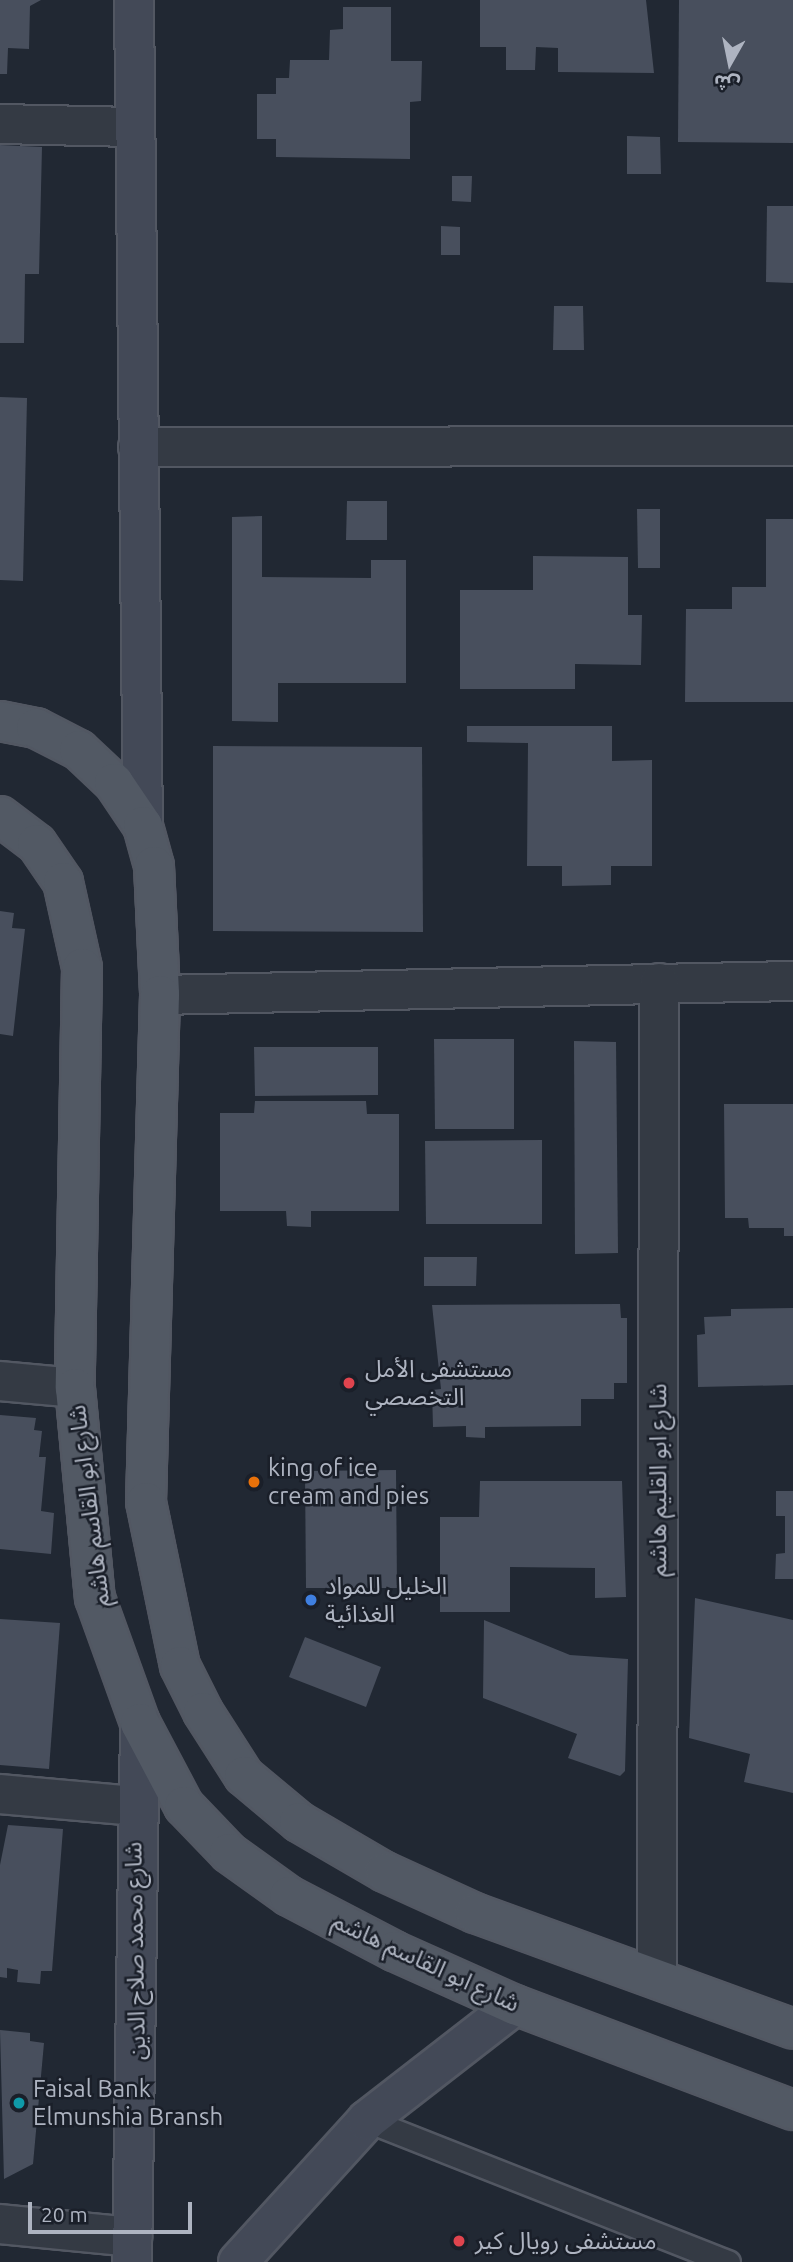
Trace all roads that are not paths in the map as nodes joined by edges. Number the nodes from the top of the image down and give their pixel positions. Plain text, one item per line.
1 (134, 0) edge
2 (0, 124) edge
3 (134, 127) junction
4 (793, 446) edge
5 (138, 447) junction
6 (0, 721) edge
7 (0, 816) edge
8 (143, 826) junction
9 (793, 981) edge
10 (659, 983) junction
11 (160, 995) junction
12 (0, 1381) edge
13 (75, 1388) junction
14 (140, 1723) junction
15 (0, 1794) edge
16 (134, 1806) junction
17 (657, 1977) junction
18 (515, 2005) junction
19 (793, 2029) edge
20 (793, 2110) edge
21 (367, 2120) junction
22 (0, 2224) edge
23 (132, 2250) edge
24 (238, 2262) edge
25 (728, 2262) edge

1 - 3 main road
2 - 3 street
3 - 5 main road
4 - 5 street
5 - 8 main road
6 - 8 main road
7 - 13 main road, شارع ابو القاسم هاشم
8 - 11 main road
9 - 10 street
10 - 11 street
10 - 17 street, شارع ابو القليم هاشم
11 - 17 main road
12 - 13 street
13 - 14 main road, شارع ابو القاسم هاشم
14 - 16 main road, شارع محمد صلاح الدين
14 - 18 main road, شارع ابو القاسم هاشم
15 - 16 street
16 - 23 main road, شارع محمد صلاح الدين
17 - 19 main road
18 - 20 main road, شارع ابو القاسم هاشم
18 - 21 main road
21 - 24 main road
21 - 25 lane
22 - 23 street

